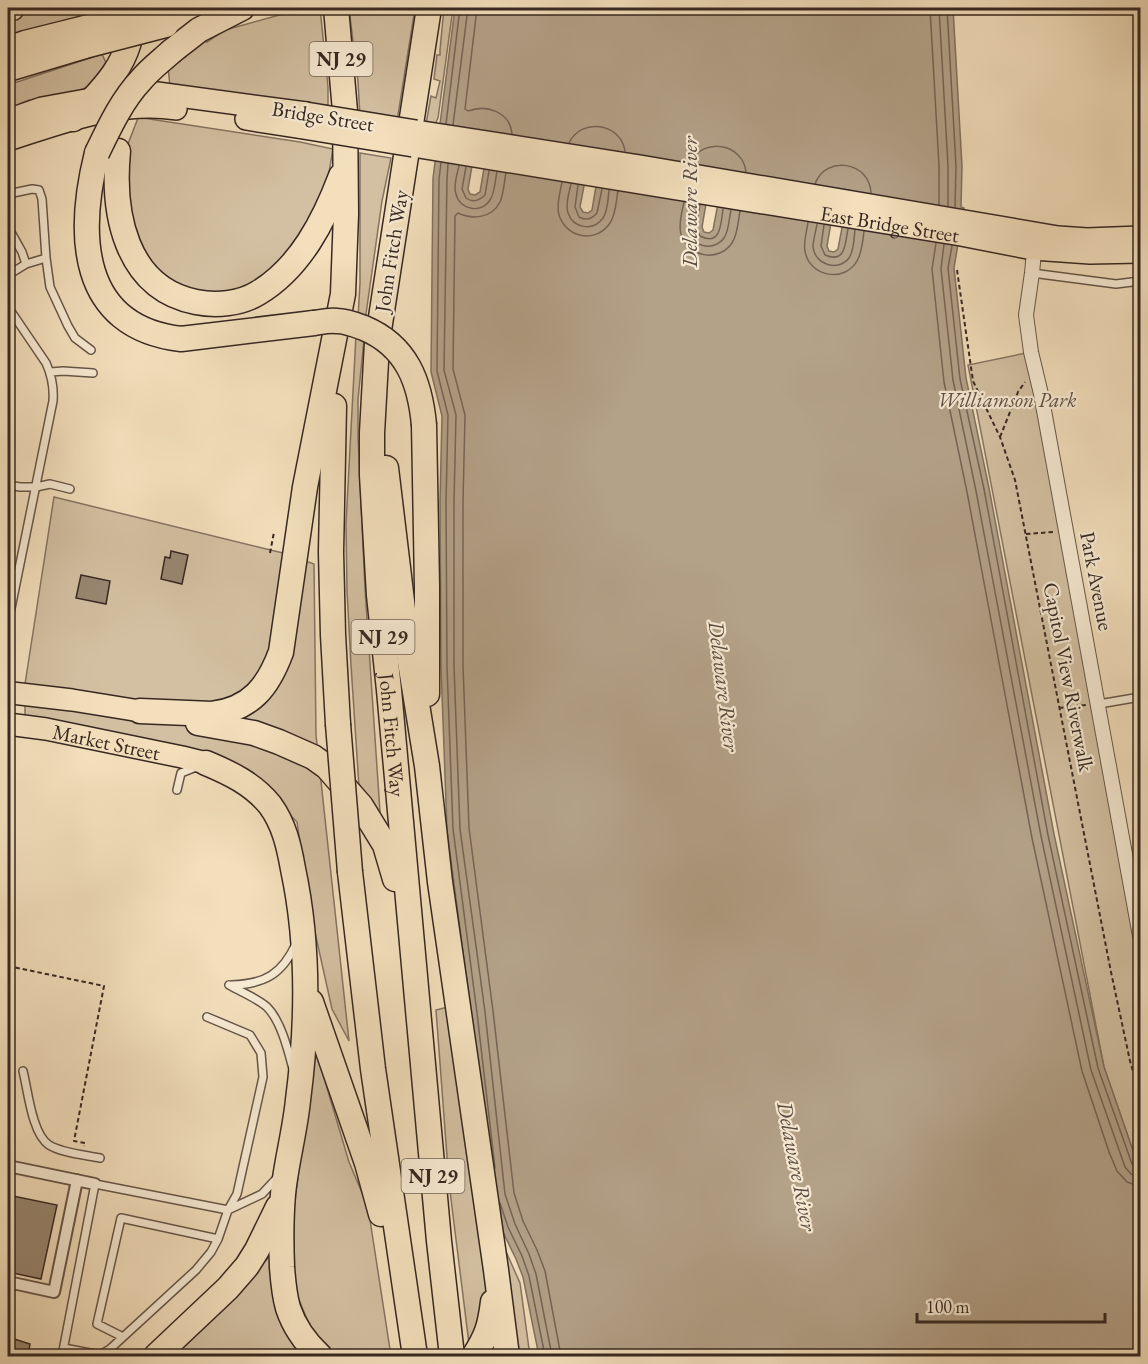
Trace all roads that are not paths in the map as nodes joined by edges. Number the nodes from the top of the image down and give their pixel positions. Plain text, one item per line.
1 (12, 8) edge
2 (132, 8) edge
3 (231, 8) edge
4 (242, 8) edge
5 (336, 8) edge
6 (429, 8) edge
7 (8, 9) edge
8 (163, 16) edge
9 (87, 37) junction
10 (8, 49) edge
11 (8, 69) edge
12 (93, 99) junction
13 (73, 119) junction
14 (8, 120) edge
15 (304, 120) junction
16 (8, 140) edge
17 (108, 152) junction
18 (346, 163) junction
19 (640, 174) joint
20 (8, 194) edge
21 (8, 227) edge
22 (1140, 237) edge
23 (1035, 241) junction
24 (1140, 252) edge
25 (46, 258) junction
26 (26, 264) junction
27 (1032, 273) junction
28 (8, 275) edge
29 (1140, 281) edge
30 (8, 307) edge
31 (342, 308) junction
32 (377, 343) junction
33 (91, 351) dead end
34 (51, 372) junction
35 (93, 373) dead end
36 (8, 485) edge
37 (36, 487) junction
38 (70, 489) dead end
39 (8, 623) edge
40 (8, 690) edge
41 (1140, 697) edge
42 (1099, 704) junction
43 (140, 711) junction
44 (8, 724) edge
45 (206, 763) junction
46 (427, 766) junction
47 (177, 790) dead end
48 (302, 930) junction
49 (411, 930) junction
50 (1140, 936) edge
51 (306, 985) junction
52 (207, 1017) dead end
53 (23, 1071) dead end
54 (298, 1100) junction
55 (100, 1158) dead end
56 (290, 1158) junction
57 (8, 1166) edge
58 (77, 1180) junction
59 (95, 1184) junction
60 (283, 1194) junction
61 (228, 1210) junction
62 (218, 1239) junction
63 (496, 1270) junction
64 (8, 1282) edge
65 (123, 1337) junction
66 (412, 1342) edge
67 (64, 1348) junction
68 (459, 1354) edge
69 (62, 1356) edge
70 (156, 1356) edge
71 (320, 1356) edge
72 (507, 1356) edge

1 - 7 highway
2 - 12 highway
3 - 8 highway
4 - 17 highway, bridge
5 - 18 highway, NJ 29
6 - 32 highway, John Fitch Way / NJ 29
8 - 9 highway, bridge
9 - 10 highway
9 - 11 highway
12 - 13 highway
12 - 14 main road, Bridge Street
12 - 15 main road, Bridge Street
13 - 15 main road, Bridge Street
13 - 16 main road, Bridge Street
15 - 19 main road, Bridge Street, bridge
17 - 18 highway
17 - 46 highway, bridge
18 - 31 highway, NJ 29
19 - 23 main road, East Bridge Street
20 - 25 lane
21 - 26 lane
22 - 23 main road, East Bridge Street
23 - 24 main road, East Bridge Street
23 - 27 street, Park Avenue
25 - 26 lane
25 - 33 lane
26 - 28 lane
27 - 29 lane
27 - 42 street, Park Avenue
30 - 34 lane
31 - 43 highway
31 - 66 highway, NJ 29, bridge
32 - 46 highway
32 - 49 highway, John Fitch Way / NJ 29
34 - 35 lane
34 - 37 lane
36 - 37 lane
37 - 38 lane
37 - 39 lane
40 - 43 main road, Market Street
41 - 42 lane
42 - 50 street, Park Avenue
43 - 49 highway
44 - 45 main road, Market Street
45 - 47 lane
45 - 48 highway
46 - 63 highway
48 - 51 highway
48 - 54 lane
49 - 68 highway, John Fitch Way / NJ 29
51 - 54 highway
51 - 66 highway
52 - 61 lane
53 - 55 lane
54 - 56 highway
56 - 60 highway
56 - 61 lane
57 - 58 street
58 - 59 street
58 - 64 street
59 - 61 lane
59 - 67 lane
60 - 70 highway
60 - 71 highway
61 - 62 lane
62 - 65 lane
62 - 65 lane
63 - 68 highway
63 - 72 highway
65 - 67 lane
67 - 69 lane

